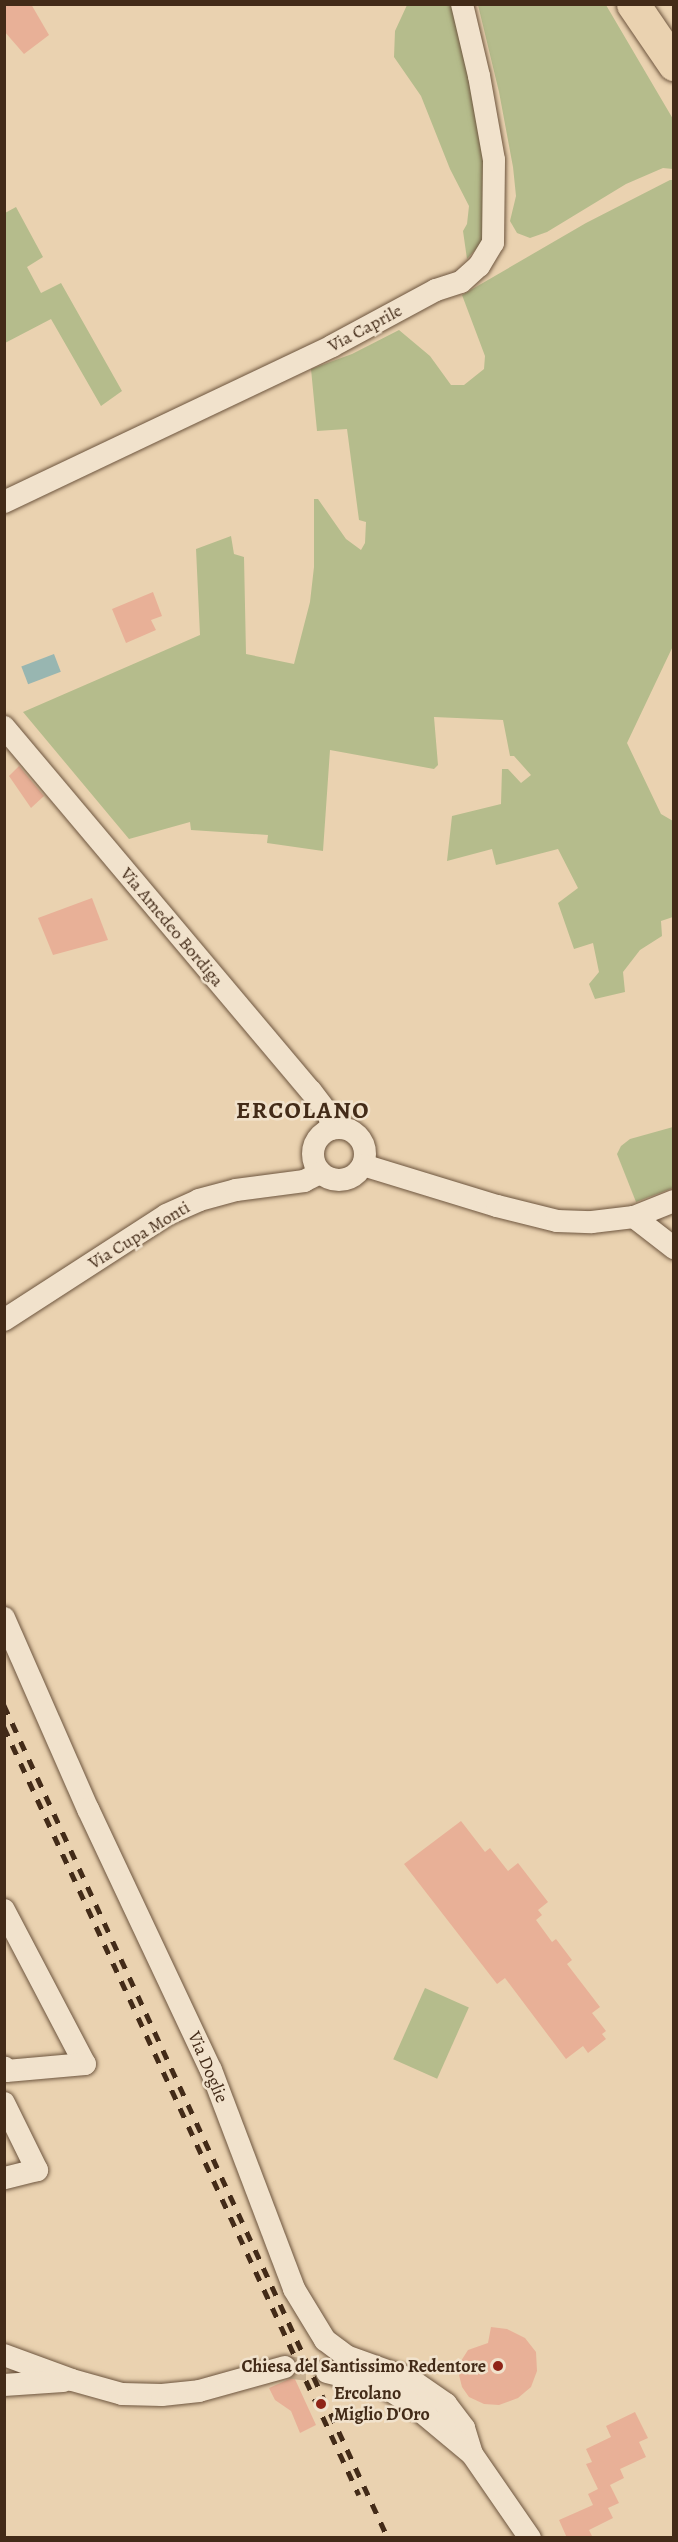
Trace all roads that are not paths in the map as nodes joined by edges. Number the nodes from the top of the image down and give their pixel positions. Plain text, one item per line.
1 (462, 4) edge
2 (633, 4) edge
3 (674, 64) edge
4 (4, 502) edge
5 (4, 727) edge
6 (332, 1129) junction
7 (363, 1165) junction
8 (320, 1173) junction
9 (674, 1202) edge
10 (634, 1217) junction
11 (674, 1248) edge
12 (4, 1320) edge
13 (4, 1618) edge
14 (5, 1913) edge
15 (4, 2067) edge
16 (4, 2103) edge
17 (4, 2178) edge
18 (4, 2355) edge
19 (285, 2367) tunnel mouth
20 (327, 2372) tunnel mouth
21 (72, 2380) junction
22 (4, 2385) edge
23 (472, 2454) junction
24 (530, 2538) edge

1 - 4 street, Via Caprile
2 - 3 highway
5 - 6 street, Via Amedeo Bordiga
6 - 7 street
6 - 8 street
7 - 8 street
7 - 10 street
8 - 12 street, Via Cupa Monti
9 - 10 street
10 - 11 street
13 - 23 street, Via Doglie
14 - 15 street
16 - 17 street
18 - 21 street
19 - 21 street
20 - 23 street
21 - 22 street
23 - 24 street

